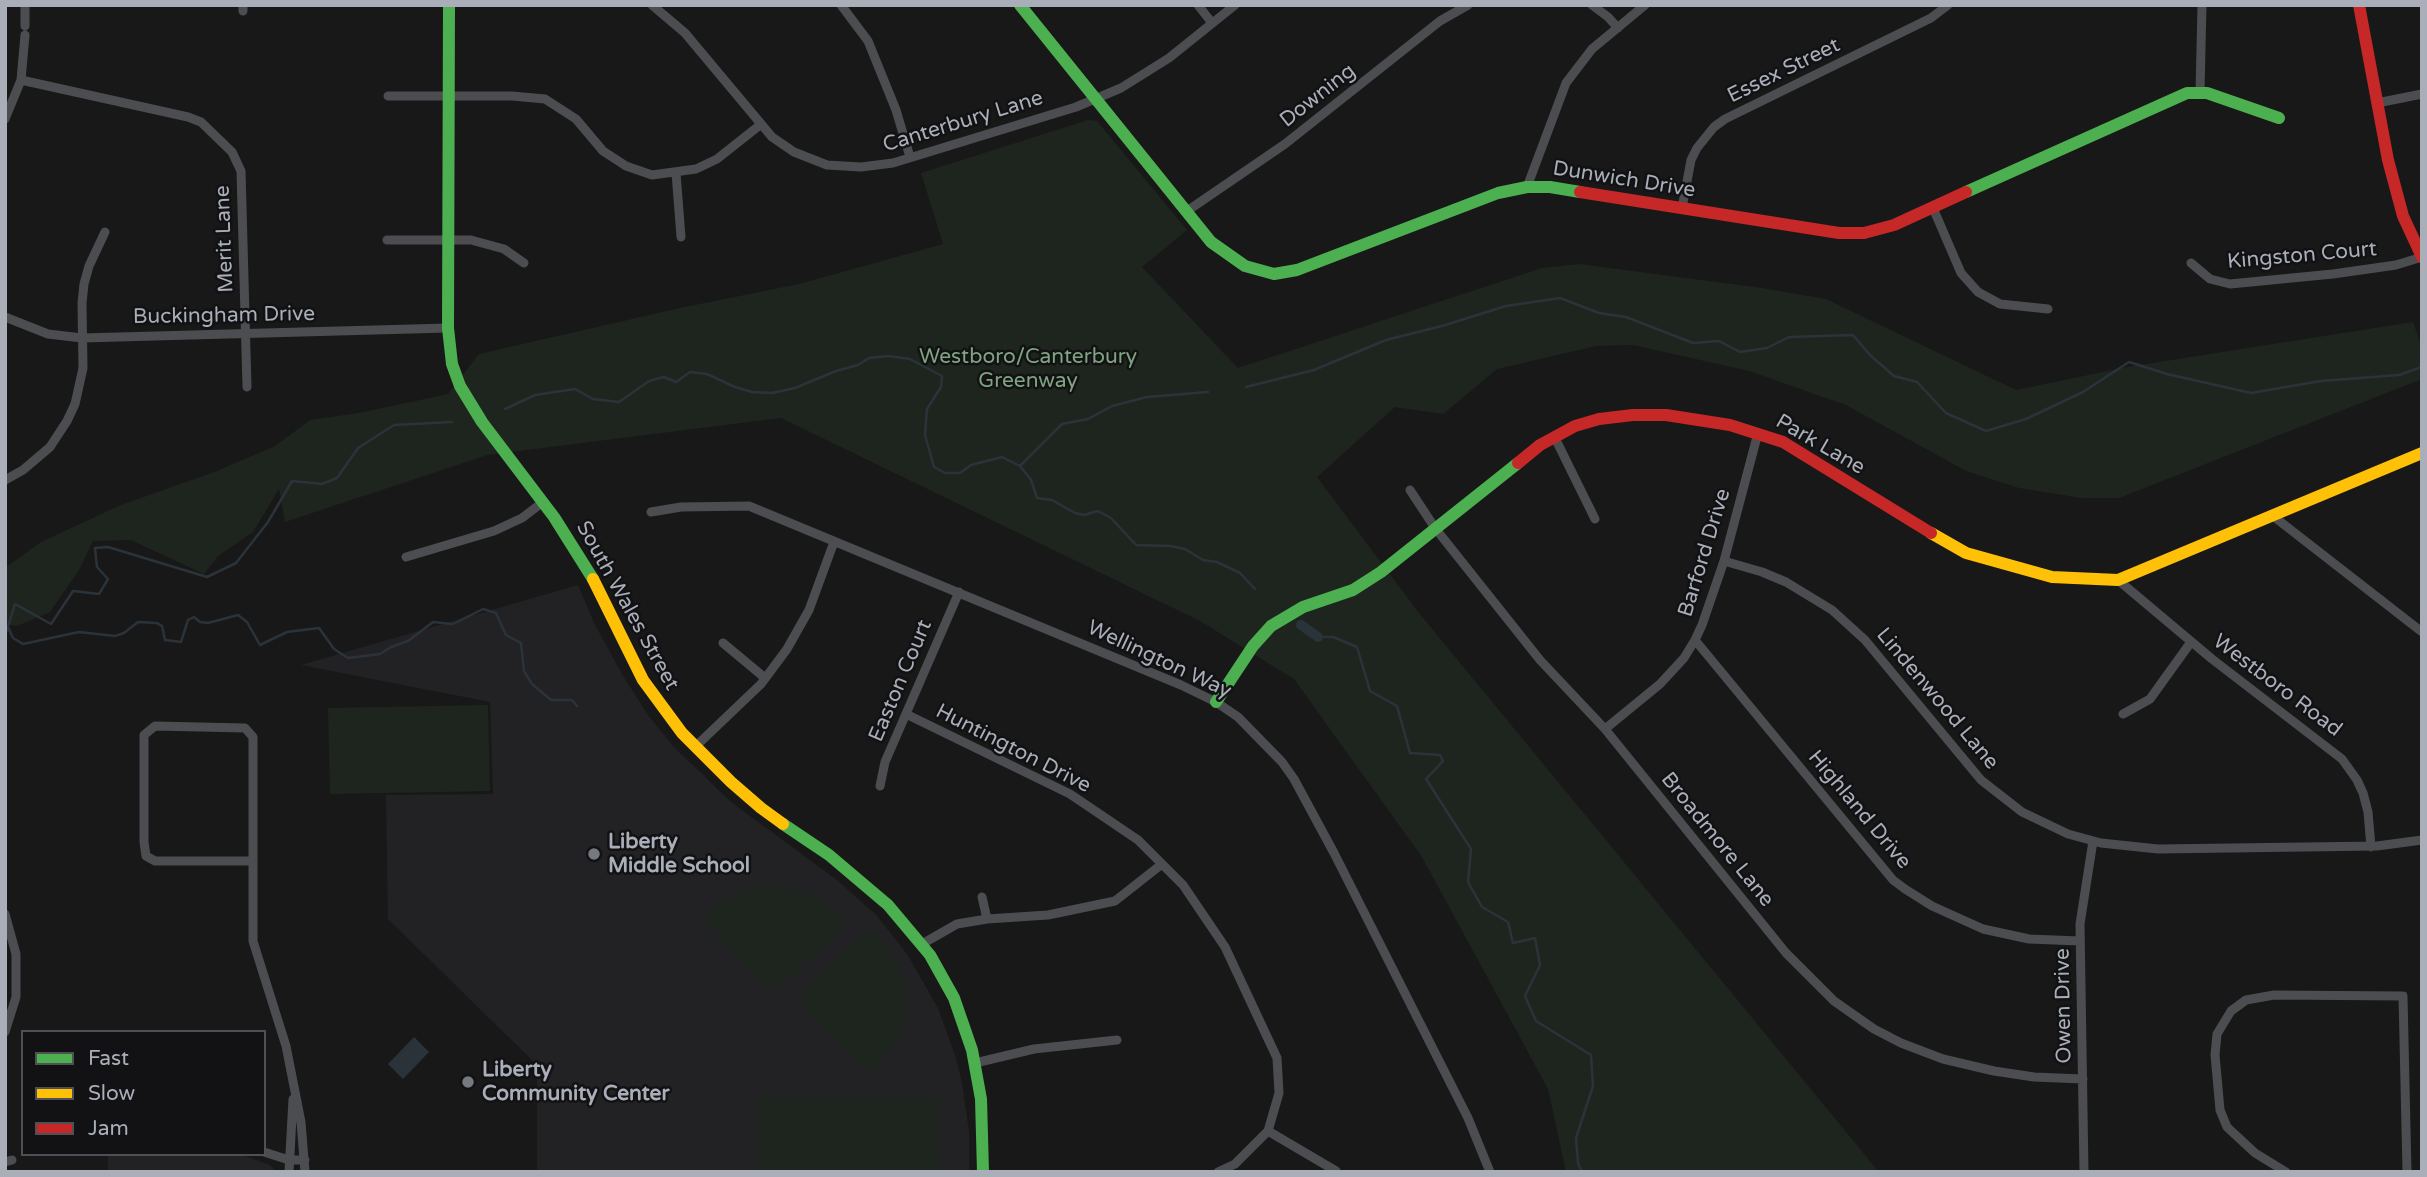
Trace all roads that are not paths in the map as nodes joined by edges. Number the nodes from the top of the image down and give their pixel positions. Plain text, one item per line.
1 (25, 5) edge
2 (449, 5) edge
3 (652, 5) edge
4 (841, 5) edge
5 (1020, 5) edge
6 (1198, 5) edge
7 (1235, 5) edge
8 (1468, 5) edge
9 (1592, 5) edge
10 (1645, 5) edge
11 (1948, 5) edge
12 (2202, 5) edge
13 (2359, 5) edge
14 (1212, 23) junction
15 (1618, 28) junction
16 (21, 79) junction
17 (2200, 92) junction
18 (2422, 94) edge
19 (388, 96) dead end
20 (448, 96) junction
21 (1094, 99) junction
22 (2377, 103) junction
23 (2279, 118) dead end
24 (5, 119) edge
25 (760, 125) junction
26 (911, 158) junction
27 (676, 173) junction
28 (1527, 187) junction
29 (1682, 208) junction
30 (1933, 208) junction
31 (1187, 211) junction
32 (105, 232) dead end
33 (681, 237) dead end
34 (387, 240) dead end
35 (447, 241) junction
36 (2422, 257) edge
37 (524, 263) dead end
38 (2191, 263) dead end
39 (2048, 309) dead end
40 (5, 317) edge
41 (447, 328) junction
42 (246, 333) junction
43 (82, 338) junction
44 (247, 387) dead end
45 (1758, 433) junction
46 (1554, 436) junction
47 (2422, 453) edge
48 (5, 480) edge
49 (1410, 490) dead end
50 (543, 502) junction
51 (651, 512) dead end
52 (2273, 516) junction
53 (1595, 519) dead end
54 (1435, 528) junction
55 (834, 542) junction
56 (406, 557) dead end
57 (1724, 561) junction
58 (2118, 580) junction
59 (959, 592) junction
60 (2422, 632) edge
61 (1695, 640) junction
62 (2191, 642) junction
63 (723, 643) dead end
64 (765, 678) junction
65 (1216, 702) junction
66 (906, 714) junction
67 (2123, 714) dead end
68 (1605, 729) junction
69 (695, 747) junction
70 (880, 786) dead end
71 (2422, 840) edge
72 (2094, 841) junction
73 (2371, 847) junction
74 (253, 861) junction
75 (1162, 864) junction
76 (982, 897) dead end
77 (5, 914) edge
78 (987, 919) junction
79 (2080, 941) junction
80 (922, 944) junction
81 (5, 1032) edge
82 (1117, 1041) dead end
83 (975, 1063) junction
84 (2083, 1079) junction
85 (294, 1093) junction
86 (1268, 1131) junction
87 (266, 1153) edge
88 (289, 1160) junction
89 (305, 1160) junction
90 (1336, 1171) edge
91 (289, 1172) edge
92 (305, 1172) edge
93 (983, 1172) edge
94 (1218, 1172) edge
95 (1490, 1172) edge
96 (2084, 1172) edge
97 (2286, 1172) edge
98 (2407, 1172) edge

1 - 16 street
2 - 20 street, South Wales Street
3 - 25 street, Canterbury Lane
4 - 26 street
5 - 21 street, Dunwich Drive
6 - 14 street
7 - 14 street, Canterbury Lane
8 - 31 street, Downing
9 - 15 street
10 - 15 street
11 - 29 street, Essex Street
12 - 17 street
13 - 22 street
14 - 21 street, Canterbury Lane
15 - 28 street
16 - 24 street
16 - 42 street, Merit Lane
17 - 23 street
17 - 30 street, Dunwich Drive
18 - 22 street
19 - 20 street
20 - 27 street
20 - 35 street, South Wales Street
21 - 26 street, Canterbury Lane
21 - 31 street, Dunwich Drive
22 - 36 street
25 - 26 street, Canterbury Lane
25 - 27 street
27 - 33 street
28 - 29 street, Dunwich Drive
28 - 31 street, Dunwich Drive
29 - 30 street, Dunwich Drive
30 - 39 street
32 - 43 street
34 - 35 street
35 - 37 street
35 - 41 street, South Wales Street
36 - 38 street, Kingston Court
40 - 43 street, Buckingham Drive
41 - 42 street, Buckingham Drive
41 - 50 street, South Wales Street
42 - 43 street, Buckingham Drive
42 - 44 street, Merit Lane
43 - 48 street
45 - 46 street, Park Lane
45 - 57 street, Barford Drive
45 - 58 street, Park Lane
46 - 53 street
46 - 54 street, Park Lane
47 - 52 street, Park Lane
49 - 54 street, Broadmore Lane
50 - 56 street
50 - 69 street, South Wales Street
51 - 55 street, Wellington Way
52 - 58 street, Park Lane
52 - 60 street
54 - 65 street, Park Lane
54 - 68 street, Broadmore Lane
55 - 59 street, Wellington Way
55 - 64 street
57 - 61 street, Barford Drive
57 - 72 street, Lindenwood Lane
58 - 62 street, Westboro Road
59 - 65 street, Wellington Way
59 - 66 street, Easton Court
61 - 68 street, Barford Drive
61 - 79 street, Highland Drive
62 - 67 street
62 - 73 street, Westboro Road
63 - 64 street
64 - 69 street
65 - 95 street, Wellington Way
66 - 70 street, Easton Court
66 - 75 street, Huntington Drive
68 - 84 street, Broadmore Lane
69 - 80 street, South Wales Street
71 - 73 street, Lindenwood Lane
72 - 73 street, Lindenwood Lane
72 - 79 street, Owen Drive
74 - 74 street
74 - 85 street
75 - 78 street
75 - 86 street, Huntington Drive
76 - 78 street
77 - 81 street
78 - 80 street
79 - 84 street, Owen Drive
80 - 83 street, South Wales Street
82 - 83 street
83 - 93 street, South Wales Street
84 - 96 street, Owen Drive
85 - 88 street
85 - 89 street
86 - 90 street
86 - 94 street, Huntington Drive
87 - 88 street
88 - 89 street
88 - 91 street
89 - 92 street
97 - 98 street

